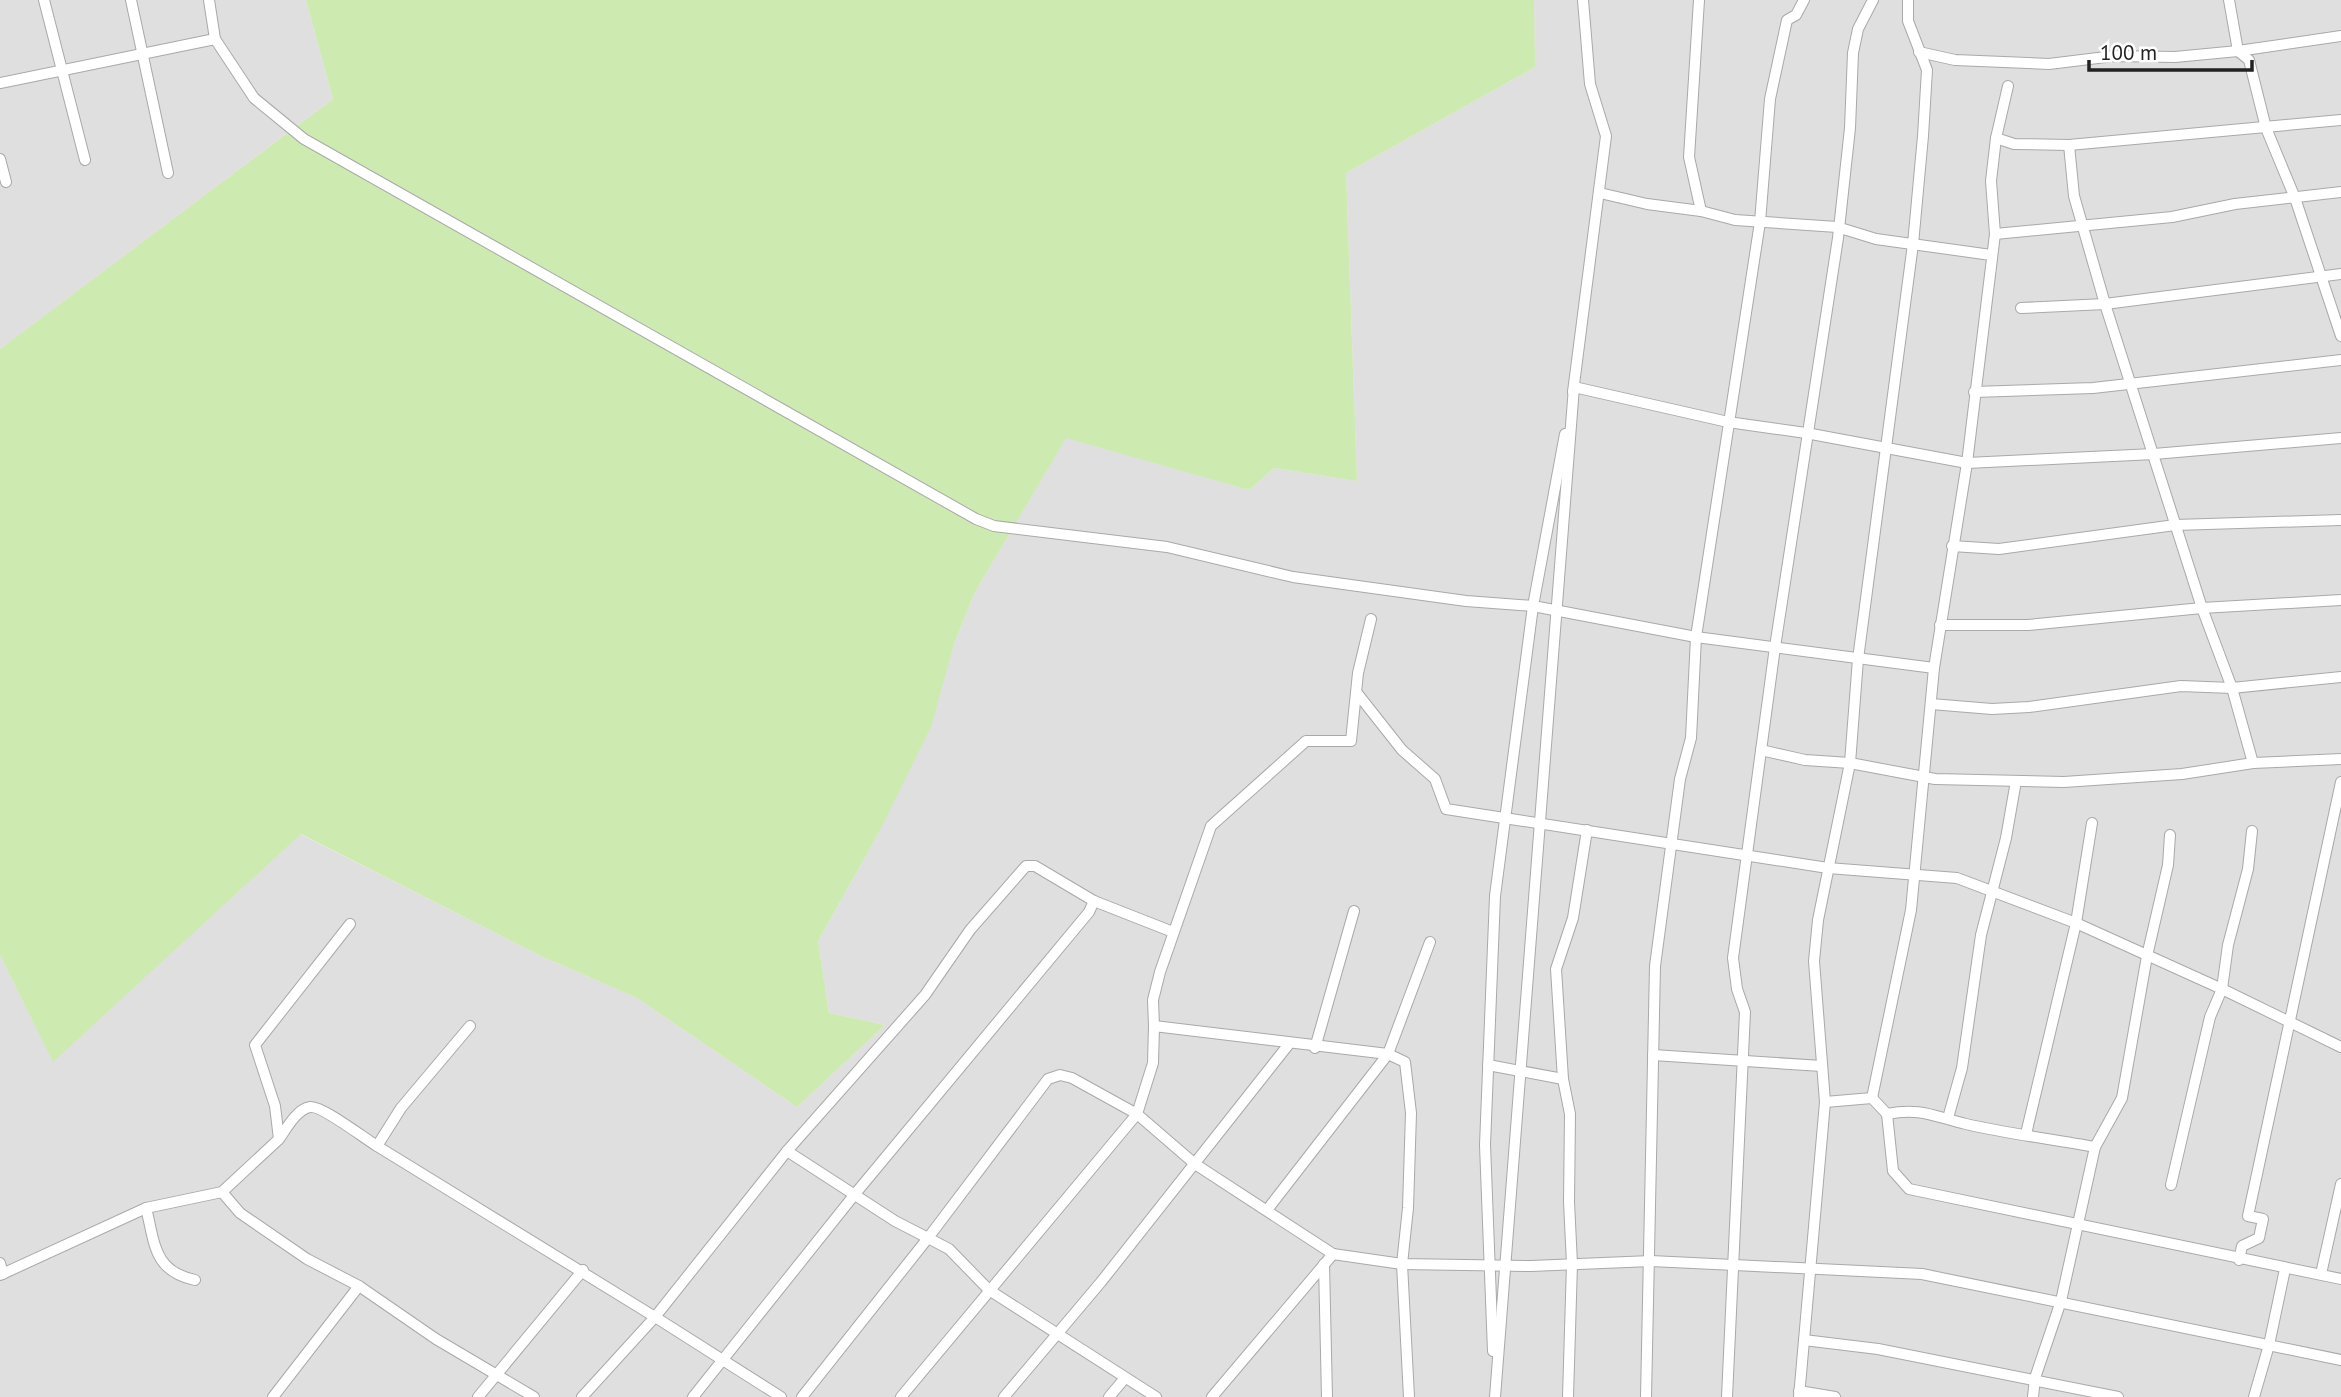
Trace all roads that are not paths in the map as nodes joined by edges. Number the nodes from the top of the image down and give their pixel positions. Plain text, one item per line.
1 (44, 0) edge
2 (131, 0) edge
3 (209, 0) edge
4 (1583, 0) edge
5 (1699, 0) edge
6 (1804, 0) edge
7 (1873, 0) edge
8 (1908, 0) edge
9 (2230, 0) edge
10 (2341, 36) edge
11 (215, 39) junction
12 (144, 51) junction
13 (2238, 51) junction
14 (1919, 52) junction
15 (60, 70) junction
16 (0, 83) edge
17 (2008, 86) dead end
18 (2341, 120) edge
19 (2266, 128) junction
20 (1996, 138) junction
21 (2069, 145) junction
22 (0, 159) edge
23 (85, 160) dead end
24 (168, 173) dead end
25 (6, 182) dead end
26 (2341, 192) edge
27 (1600, 193) junction
28 (2295, 198) junction
29 (1701, 211) junction
30 (1760, 222) junction
31 (2082, 224) junction
32 (1837, 227) junction
33 (1995, 234) junction
34 (1913, 244) junction
35 (1991, 255) junction
36 (2341, 274) edge
37 (2319, 276) junction
38 (2105, 304) junction
39 (2021, 308) dead end
40 (2341, 336) edge
41 (2341, 360) edge
42 (2132, 382) junction
43 (1574, 387) junction
44 (1974, 392) junction
45 (1728, 422) junction
46 (1806, 433) junction
47 (2341, 438) edge
48 (1886, 447) junction
49 (2154, 454) junction
50 (1967, 463) junction
51 (2341, 520) edge
52 (2175, 524) junction
53 (1951, 546) junction
54 (2341, 600) edge
55 (1533, 606) junction
56 (2202, 608) junction
57 (1371, 619) dead end
58 (1940, 625) junction
59 (1696, 637) junction
60 (1775, 648) junction
61 (1857, 659) junction
62 (1934, 668) junction
63 (2341, 677) edge
64 (2232, 688) junction
65 (1357, 693) junction
66 (1931, 704) junction
67 (1761, 750) junction
68 (2341, 759) edge
69 (1850, 763) junction
70 (2253, 763) junction
71 (1923, 776) junction
72 (2016, 781) junction
73 (2341, 782) edge
74 (1503, 819) junction
75 (2092, 823) dead end
76 (1587, 830) junction
77 (2252, 831) dead end
78 (2170, 835) dead end
79 (1672, 842) junction
80 (1749, 855) junction
81 (1828, 868) junction
82 (1914, 876) junction
83 (1993, 891) junction
84 (1094, 901) junction
85 (1354, 911) dead end
86 (2076, 923) junction
87 (350, 924) dead end
88 (1172, 932) junction
89 (1430, 942) dead end
90 (2147, 956) junction
91 (2222, 989) junction
92 (2289, 1024) junction
93 (470, 1026) dead end
94 (1154, 1026) junction
95 (1289, 1044) junction
96 (2341, 1047) edge
97 (1315, 1048) junction
98 (1388, 1054) junction
99 (1653, 1055) junction
100 (1743, 1059) junction
101 (1488, 1065) junction
102 (1822, 1066) junction
103 (1563, 1079) junction
104 (1872, 1098) junction
105 (1825, 1101) junction
106 (1137, 1114) junction
107 (1887, 1114) junction
108 (1948, 1118) junction
109 (2026, 1134) junction
110 (279, 1139) junction
111 (377, 1146) junction
112 (2095, 1147) junction
113 (787, 1151) junction
114 (1195, 1164) junction
115 (2341, 1184) edge
116 (2171, 1185) dead end
117 (222, 1192) junction
118 (855, 1194) junction
119 (146, 1208) junction
120 (1267, 1210) junction
121 (2076, 1223) junction
122 (928, 1238) junction
123 (1333, 1254) junction
124 (2239, 1260) junction
125 (1651, 1261) junction
126 (0, 1263) edge
127 (1324, 1264) junction
128 (1402, 1264) junction
129 (1491, 1264) junction
130 (1572, 1264) junction
131 (1731, 1267) junction
132 (2284, 1269) junction
133 (583, 1270) junction
134 (1808, 1270) junction
135 (2, 1274) edge
136 (2321, 1274) junction
137 (2341, 1279) edge
138 (195, 1280) dead end
139 (359, 1286) junction
140 (989, 1290) junction
141 (2060, 1301) junction
142 (655, 1317) junction
143 (1057, 1331) junction
144 (1804, 1340) junction
145 (2269, 1345) junction
146 (726, 1359) junction
147 (2341, 1360) edge
148 (496, 1376) junction
149 (1125, 1378) junction
150 (2035, 1378) junction
151 (1799, 1394) edge
152 (273, 1397) edge
153 (478, 1397) edge
154 (534, 1397) edge
155 (582, 1397) edge
156 (693, 1397) edge
157 (781, 1397) edge
158 (802, 1397) edge
159 (901, 1397) edge
160 (1004, 1397) edge
161 (1109, 1397) edge
162 (1156, 1397) edge
163 (1212, 1397) edge
164 (1327, 1397) edge
165 (1409, 1397) edge
166 (1494, 1397) edge
167 (1568, 1397) edge
168 (1646, 1397) edge
169 (1727, 1397) edge
170 (1835, 1397) edge
171 (2033, 1397) edge
172 (2118, 1397) edge
173 (2254, 1397) edge

1 - 15 street
2 - 12 street
3 - 11 street
4 - 27 street
5 - 29 street
6 - 30 street
7 - 32 street
8 - 14 street
9 - 13 street
10 - 13 street
11 - 12 street
11 - 55 street
12 - 15 street
12 - 24 street
13 - 14 street
13 - 19 street
14 - 34 street
15 - 16 street
15 - 23 street
17 - 20 street
18 - 19 street
19 - 21 street
19 - 28 street
20 - 21 street
20 - 33 street
21 - 31 street
22 - 25 street
26 - 28 street
27 - 29 street
27 - 43 street
28 - 31 street
28 - 37 street
29 - 30 street
30 - 32 street
30 - 45 street
31 - 33 street
31 - 38 street
32 - 34 street
32 - 46 street
33 - 35 street
34 - 35 street
34 - 48 street
35 - 44 street
36 - 37 street
37 - 38 street
37 - 40 street
38 - 39 street
38 - 42 street
41 - 42 street
42 - 44 street
42 - 49 street
43 - 45 street
43 - 55 street
43 - 166 street
44 - 50 street
45 - 46 street
45 - 59 street
46 - 48 street
46 - 60 street
47 - 49 street
48 - 50 street
48 - 61 street
49 - 50 street
49 - 52 street
50 - 53 street
51 - 52 street
52 - 53 street
52 - 56 street
53 - 58 street
54 - 56 street
55 - 59 street
55 - 74 street
56 - 58 street
56 - 64 street
57 - 65 street
58 - 62 street
59 - 60 street
59 - 79 street
60 - 61 street
60 - 67 street
61 - 62 street
61 - 69 street
62 - 66 street
63 - 64 street
64 - 66 street
64 - 70 street
65 - 74 street
65 - 88 street
66 - 71 street
67 - 69 street
67 - 80 street
68 - 70 street
69 - 71 street
69 - 81 street
70 - 72 street
71 - 72 street
71 - 82 street
72 - 83 street
73 - 92 street
74 - 76 street
74 - 101 street
75 - 86 street
76 - 79 street
76 - 103 street
77 - 91 street
78 - 90 street
79 - 80 street
79 - 99 street
80 - 81 street
80 - 100 street
81 - 82 street
81 - 102 street
82 - 83 street
82 - 104 street
83 - 86 street
83 - 108 street
84 - 88 street
84 - 113 street
84 - 118 street
85 - 97 street
86 - 90 street
86 - 109 street
87 - 110 street
88 - 94 street
89 - 98 street
90 - 91 street
90 - 112 street
91 - 92 street
91 - 116 street
92 - 96 street
92 - 124 street
93 - 111 street
94 - 95 street
94 - 106 street
95 - 97 street
95 - 114 street
97 - 98 street
98 - 120 street
98 - 128 street
99 - 100 street
99 - 125 street
100 - 102 street
100 - 131 street
101 - 103 street
101 - 129 street
102 - 105 street
103 - 130 street
104 - 105 street
104 - 107 street
105 - 134 street
106 - 114 street
106 - 122 street
106 - 140 street
107 - 108 street
107 - 121 street
108 - 109 street
109 - 112 street
110 - 111 street
110 - 117 street
111 - 133 street
112 - 121 street
113 - 118 street
113 - 142 street
114 - 120 street
114 - 143 street
115 - 136 street
117 - 119 street
117 - 139 street
118 - 122 street
118 - 146 street
119 - 135 street
119 - 138 street
120 - 123 street
121 - 124 street
121 - 141 street
122 - 140 street
122 - 158 street
123 - 127 street
123 - 128 street
124 - 132 street
125 - 130 street
125 - 131 street
125 - 168 street
126 - 135 street
127 - 163 street
127 - 164 street
128 - 129 street
128 - 165 street
129 - 130 street
129 - 166 street
130 - 167 street
131 - 134 street
131 - 169 street
132 - 136 street
132 - 145 street
133 - 142 street
133 - 148 street
134 - 141 street
134 - 144 street
136 - 137 street
139 - 148 street
139 - 152 street
140 - 143 street
140 - 159 street
141 - 145 street
141 - 150 street
142 - 146 street
142 - 155 street
143 - 149 street
143 - 160 street
144 - 150 street
144 - 151 street
145 - 147 street
145 - 173 street
146 - 156 street
146 - 157 street
148 - 153 street
148 - 154 street
149 - 161 street
149 - 162 street
150 - 171 street
150 - 172 street
151 - 170 street

